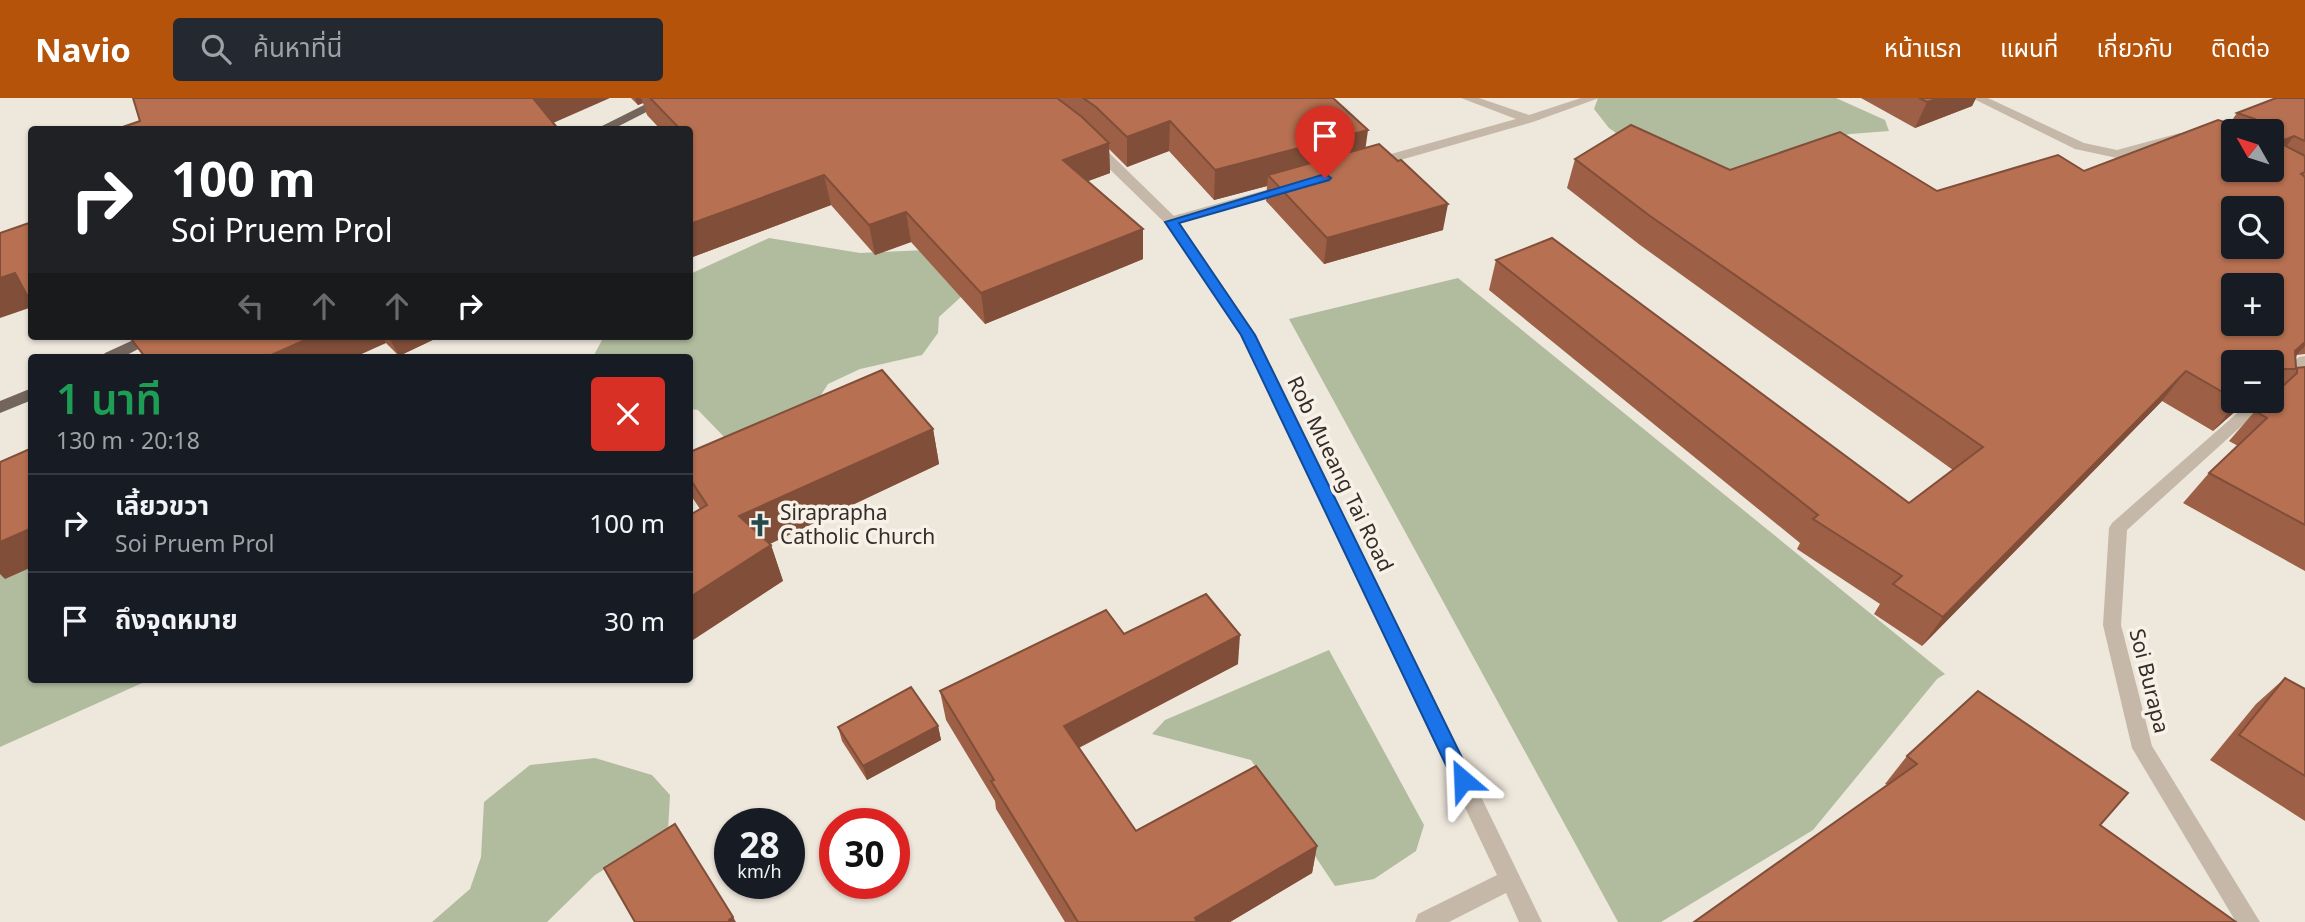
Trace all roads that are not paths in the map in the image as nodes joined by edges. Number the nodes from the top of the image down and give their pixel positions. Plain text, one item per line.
1 (668, 98) edge
2 (1467, 98) edge
3 (1593, 98) edge
4 (1978, 98) edge
5 (1529, 119) junction
6 (608, 126) edge
7 (1081, 135) edge
8 (2196, 140) edge
9 (1357, 169) edge
10 (1304, 184) edge
11 (1171, 222) junction
12 (146, 340) edge
13 (116, 354) edge
14 (2305, 362) edge
15 (2284, 380) edge
16 (28, 395) edge
17 (0, 408) edge
18 (2247, 413) edge
19 (1511, 879) junction
20 (1426, 922) edge
21 (1531, 922) edge
22 (2249, 922) edge

1 - 6 main road
2 - 5 street
3 - 5 street
4 - 8 street
5 - 9 street
7 - 11 street, Rob Mueang Tai Road
10 - 11 street
11 - 19 street, Rob Mueang Tai Road
12 - 13 main road
14 - 15 street
16 - 17 main road
18 - 22 street, Soi Burapa
19 - 20 street
19 - 21 street, Rob Mueang Tai Road

